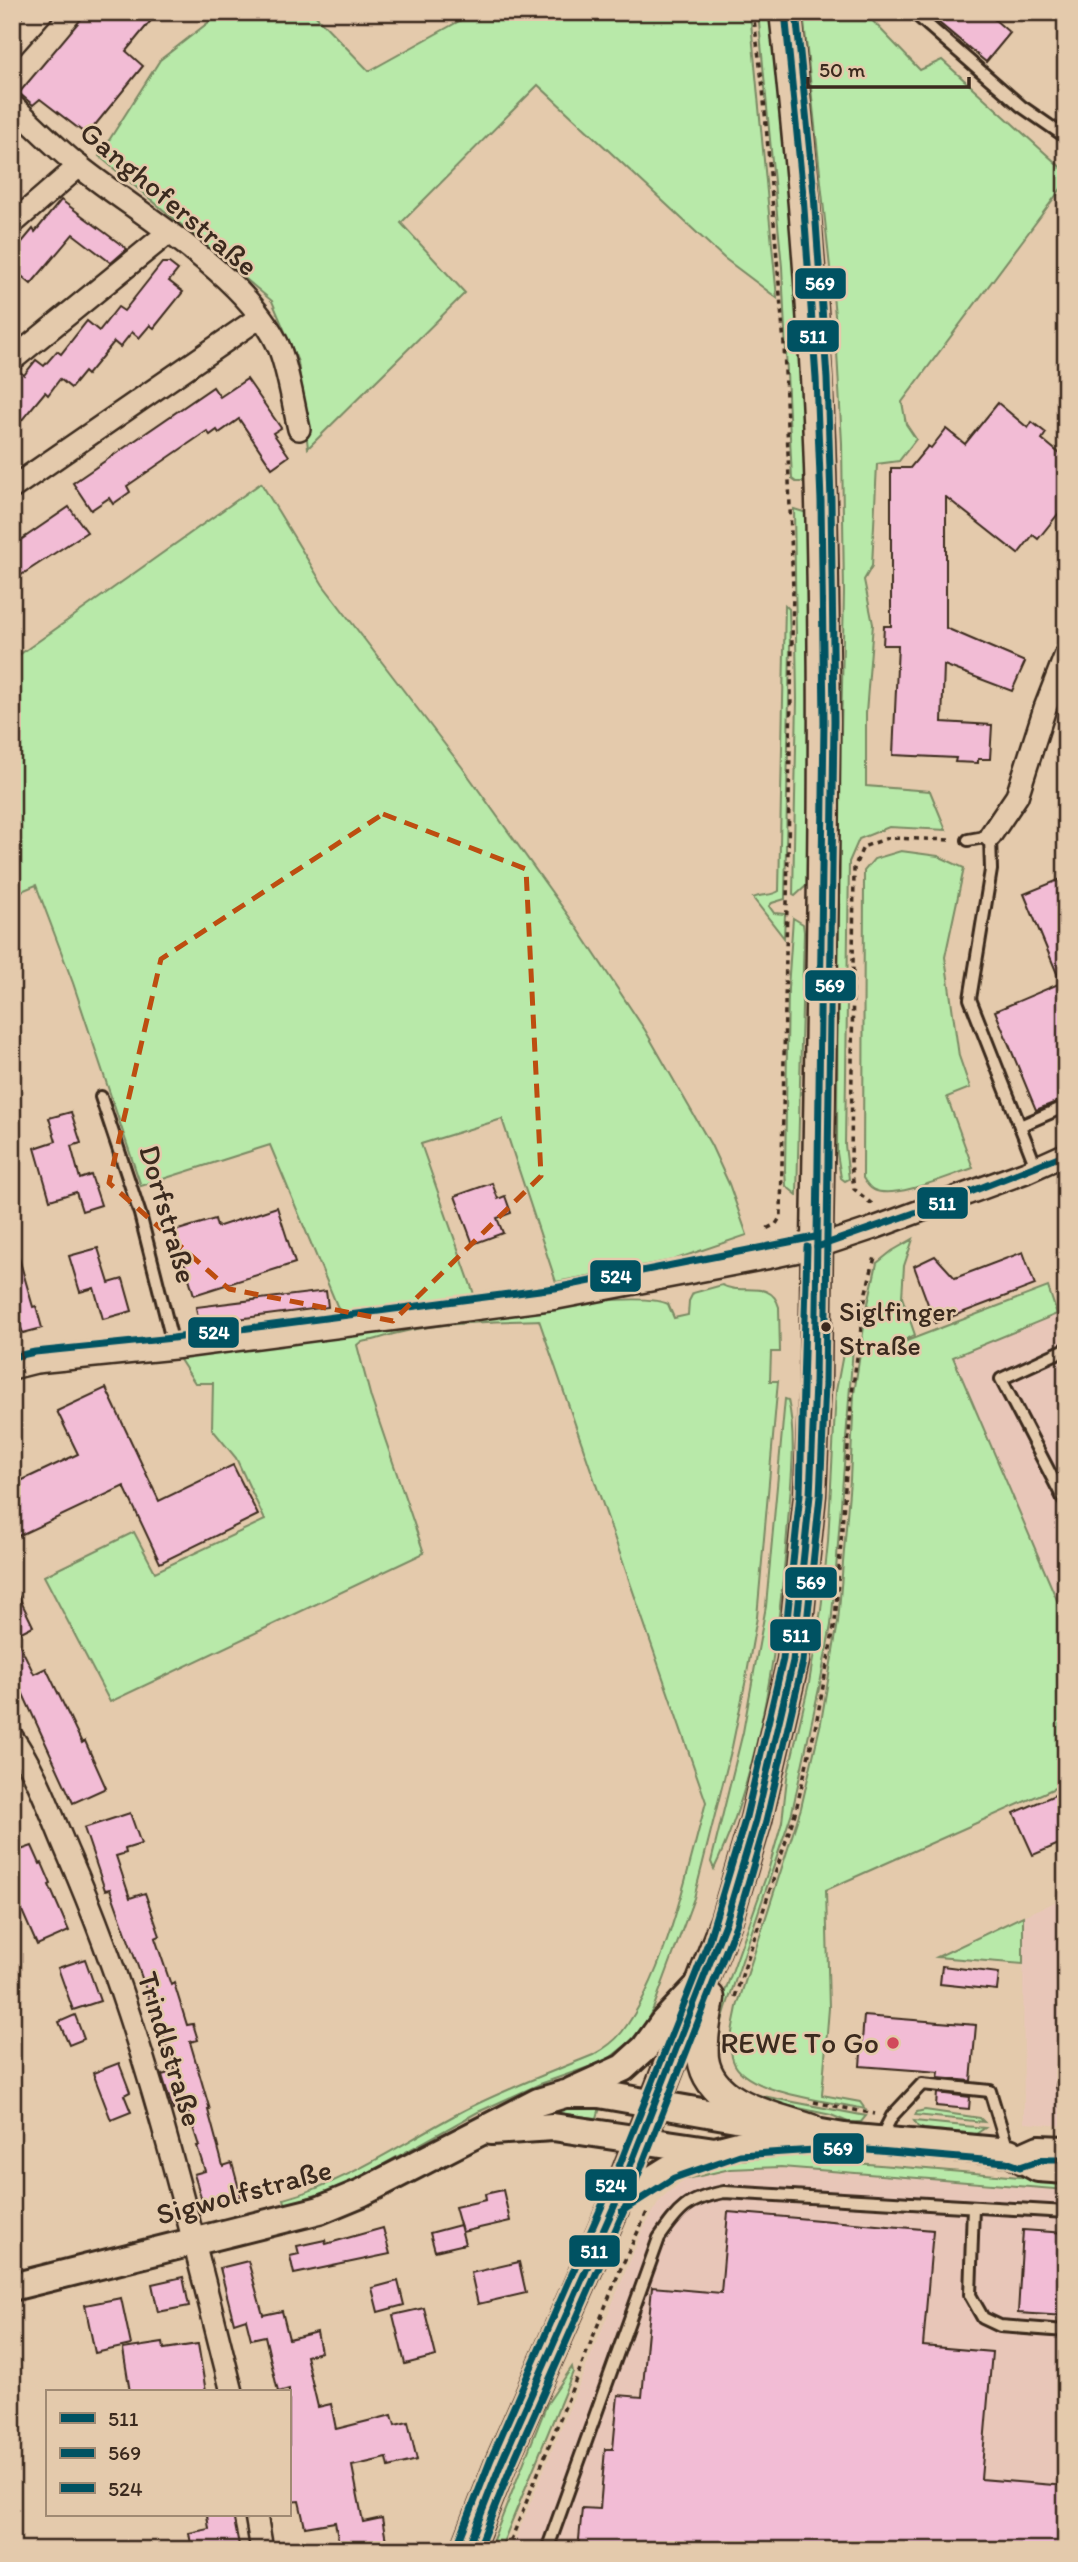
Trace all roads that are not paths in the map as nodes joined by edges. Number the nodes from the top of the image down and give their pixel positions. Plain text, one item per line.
1 (42, 12) edge
2 (785, 12) edge
3 (913, 12) edge
4 (12, 46) edge
5 (12, 106) edge
6 (1066, 135) edge
7 (79, 166) junction
8 (12, 224) edge
9 (169, 232) junction
10 (260, 317) junction
11 (12, 360) edge
12 (299, 429) dead end
13 (12, 488) edge
14 (1066, 654) edge
15 (990, 836) junction
16 (968, 840) road end
17 (101, 1097) dead end
18 (1066, 1106) edge
19 (1020, 1126) junction
20 (1066, 1154) edge
21 (1036, 1167) junction
22 (817, 1247) junction
23 (174, 1348) junction
24 (1066, 1349) edge
25 (12, 1368) edge
26 (1066, 1504) edge
27 (12, 1737) edge
28 (718, 1946) junction
29 (702, 1982) junction
30 (565, 2094) junction
31 (656, 2103) junction
32 (811, 2130) junction
33 (483, 2131) junction
34 (844, 2137) junction
35 (880, 2139) junction
36 (641, 2140) junction
37 (1066, 2150) edge
38 (715, 2151) junction
39 (1015, 2154) junction
40 (1066, 2170) edge
41 (617, 2202) junction
42 (973, 2207) junction
43 (1066, 2212) edge
44 (195, 2242) junction
45 (12, 2287) edge
46 (1066, 2331) edge
47 (232, 2390) edge
48 (256, 2516) edge
49 (262, 2550) edge
50 (467, 2550) edge
51 (547, 2550) edge

1 - 4 street
2 - 22 main road
3 - 6 lane
5 - 7 street, Ganghoferstraße
7 - 8 street
7 - 9 street, Ganghoferstraße
9 - 10 street, Ganghoferstraße
9 - 11 street
10 - 12 street, Ganghoferstraße
10 - 13 street
14 - 15 street
15 - 16 lane
15 - 19 lane
17 - 23 lane, Dorfstraße
18 - 19 lane
19 - 21 lane
20 - 21 street
21 - 22 street
22 - 23 street
22 - 28 main road
23 - 25 street
24 - 26 lane
27 - 44 street, Trindlstraße
28 - 29 main road
28 - 32 main road
29 - 30 street
29 - 31 main road
30 - 31 street, Sigwolfstraße
30 - 33 street, Sigwolfstraße
31 - 32 street, Sigwolfstraße
31 - 36 main road
32 - 34 street, Sigwolfstraße
33 - 36 street, Sigwolfstraße
33 - 44 street, Sigwolfstraße
34 - 35 street, Sigwolfstraße
34 - 38 street, Sigwolfstraße
35 - 39 street, Sigwolfstraße
35 - 39 lane
36 - 38 street, Sigwolfstraße
36 - 41 main road
37 - 39 street, Sigwolfstraße
38 - 41 street
39 - 40 street, Sigwolfstraße
41 - 50 main road
42 - 43 lane
42 - 46 lane
42 - 51 lane
44 - 45 street, Sigwolfstraße
44 - 47 street, Trindlstraße
48 - 49 street

